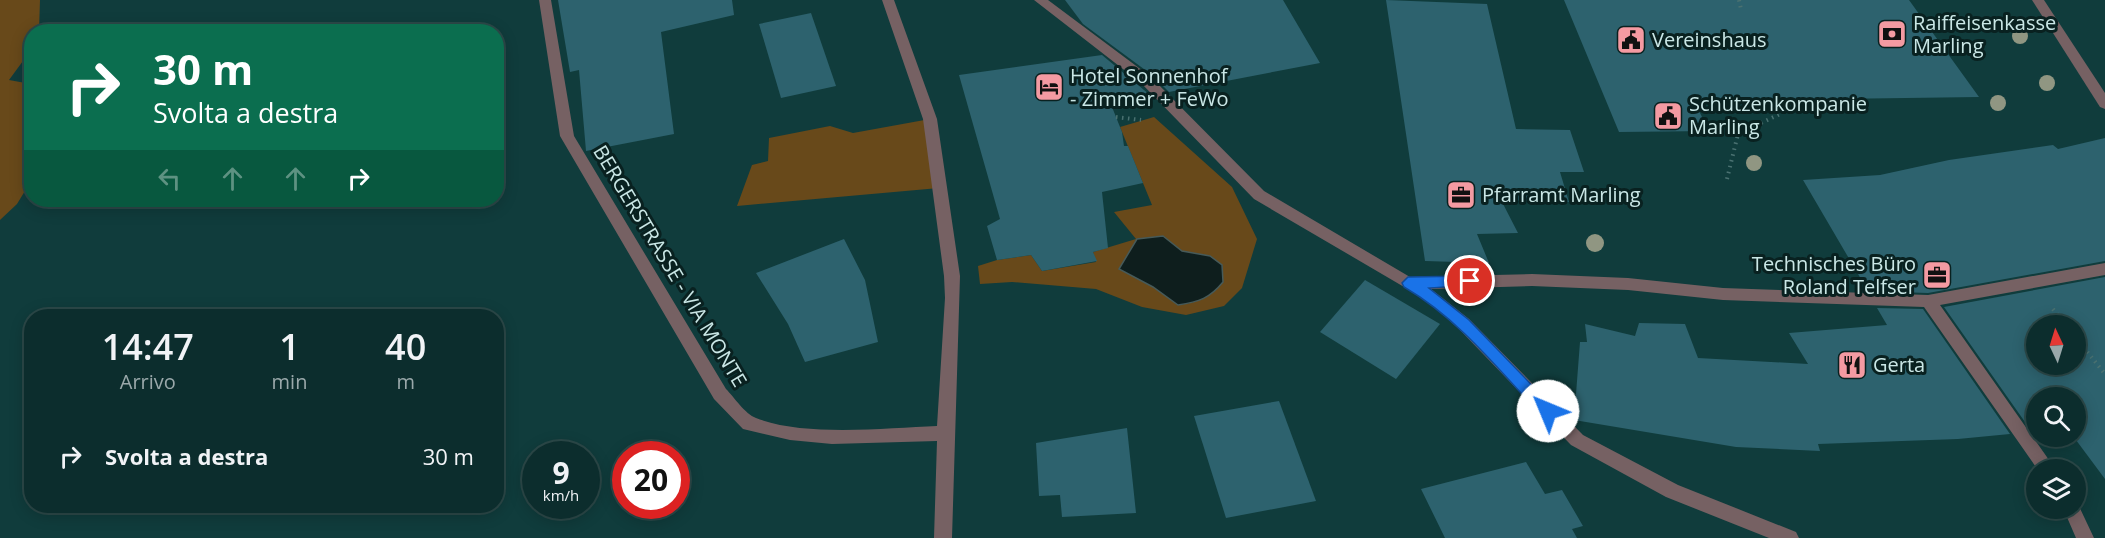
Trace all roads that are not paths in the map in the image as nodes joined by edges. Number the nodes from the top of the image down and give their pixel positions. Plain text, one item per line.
1 (545, 0) edge
2 (888, 0) edge
3 (1040, 0) edge
4 (2037, 0) edge
5 (2105, 104) edge
6 (2105, 269) edge
7 (1408, 283) junction
8 (1928, 301) junction
9 (945, 433) junction
10 (2040, 459) edge
11 (2076, 519) edge
12 (943, 538) edge
13 (1790, 538) edge
14 (2085, 538) edge

1 - 9 street, BERGERSTRASSE - VIA MONTE
2 - 9 street
3 - 7 street
4 - 5 street
6 - 8 street
7 - 8 street
7 - 13 street
8 - 10 street
9 - 12 street
11 - 14 street

